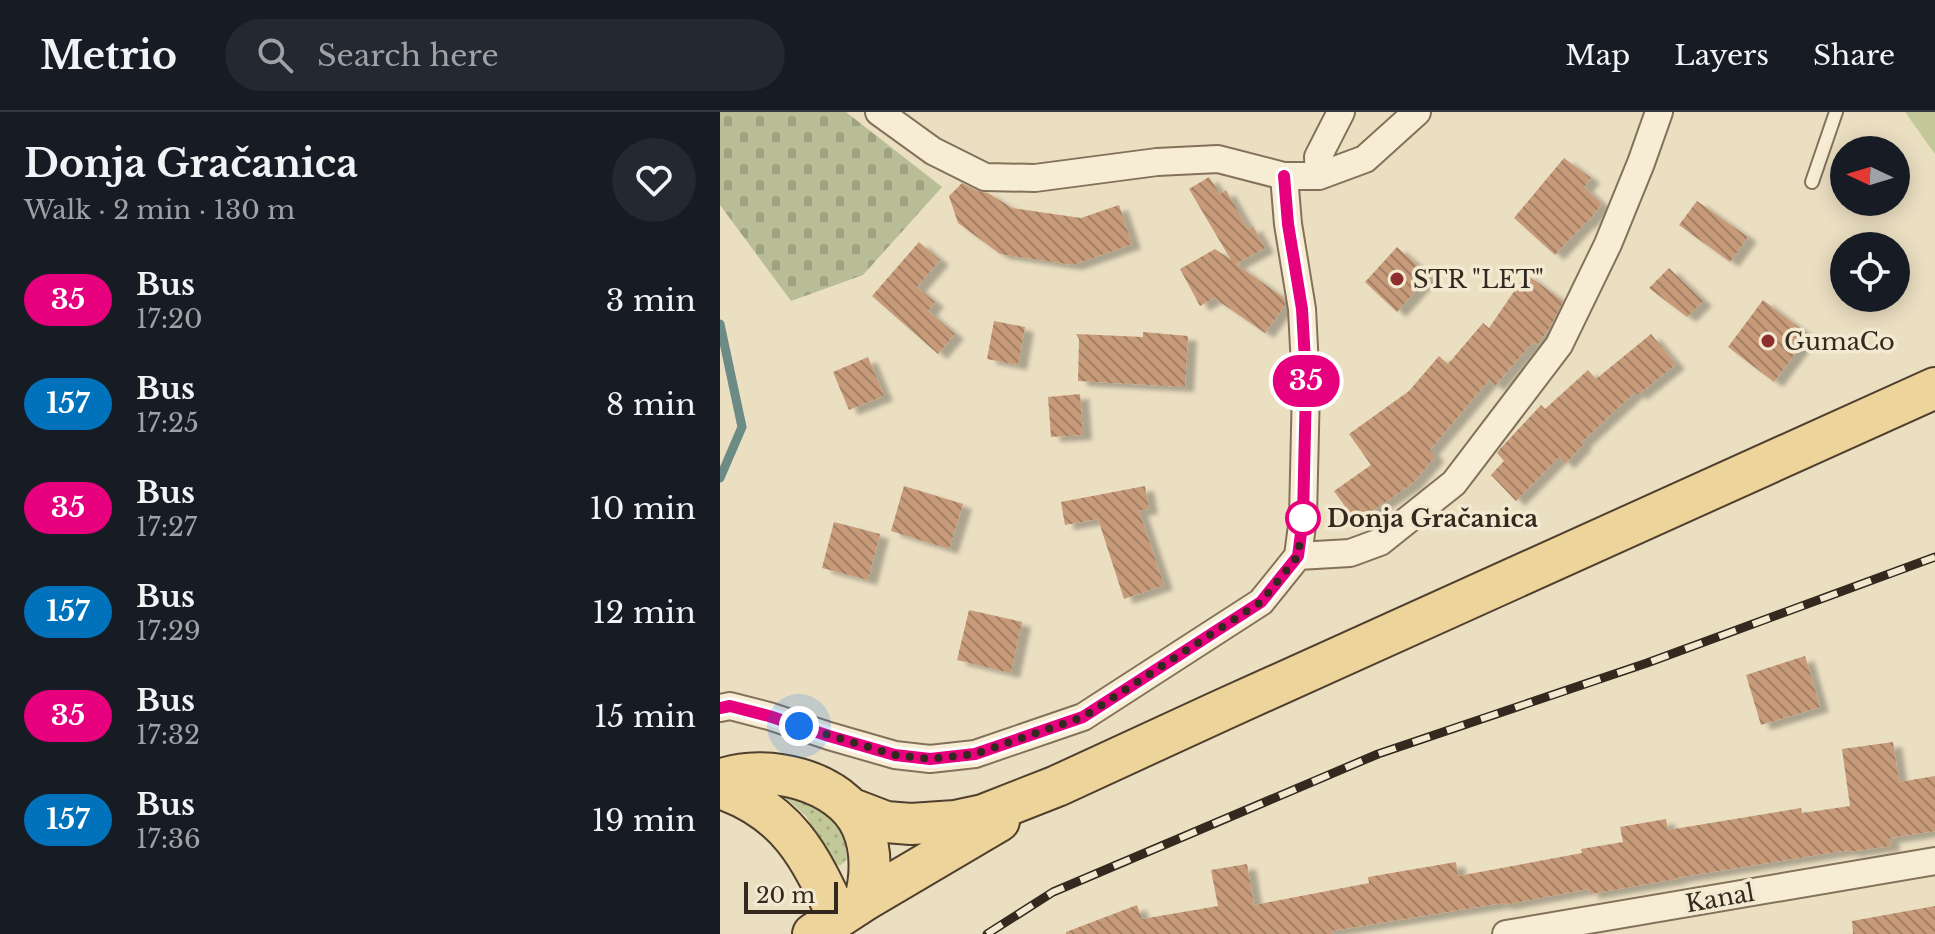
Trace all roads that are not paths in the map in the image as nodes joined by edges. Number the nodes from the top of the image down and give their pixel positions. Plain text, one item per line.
1 (879, 112) edge
2 (1341, 112) edge
3 (1417, 112) edge
4 (1659, 112) edge
5 (1836, 112) edge
6 (1284, 176) junction
7 (1319, 176) junction
8 (1812, 182) dead end
9 (1935, 388) edge
10 (1298, 556) junction
11 (720, 708) edge
12 (720, 780) edge
13 (1057, 786) junction
14 (720, 788) edge
15 (852, 809) junction
16 (1935, 861) edge
17 (839, 917) edge
18 (1506, 934) edge

1 - 6 street
2 - 7 street
3 - 7 street
4 - 10 street
5 - 8 lane
6 - 7 street
6 - 10 street
9 - 13 main road
10 - 11 street
12 - 15 main road
13 - 15 main road
13 - 17 main road
14 - 17 main road
15 - 17 main road
16 - 18 street, Kanal

